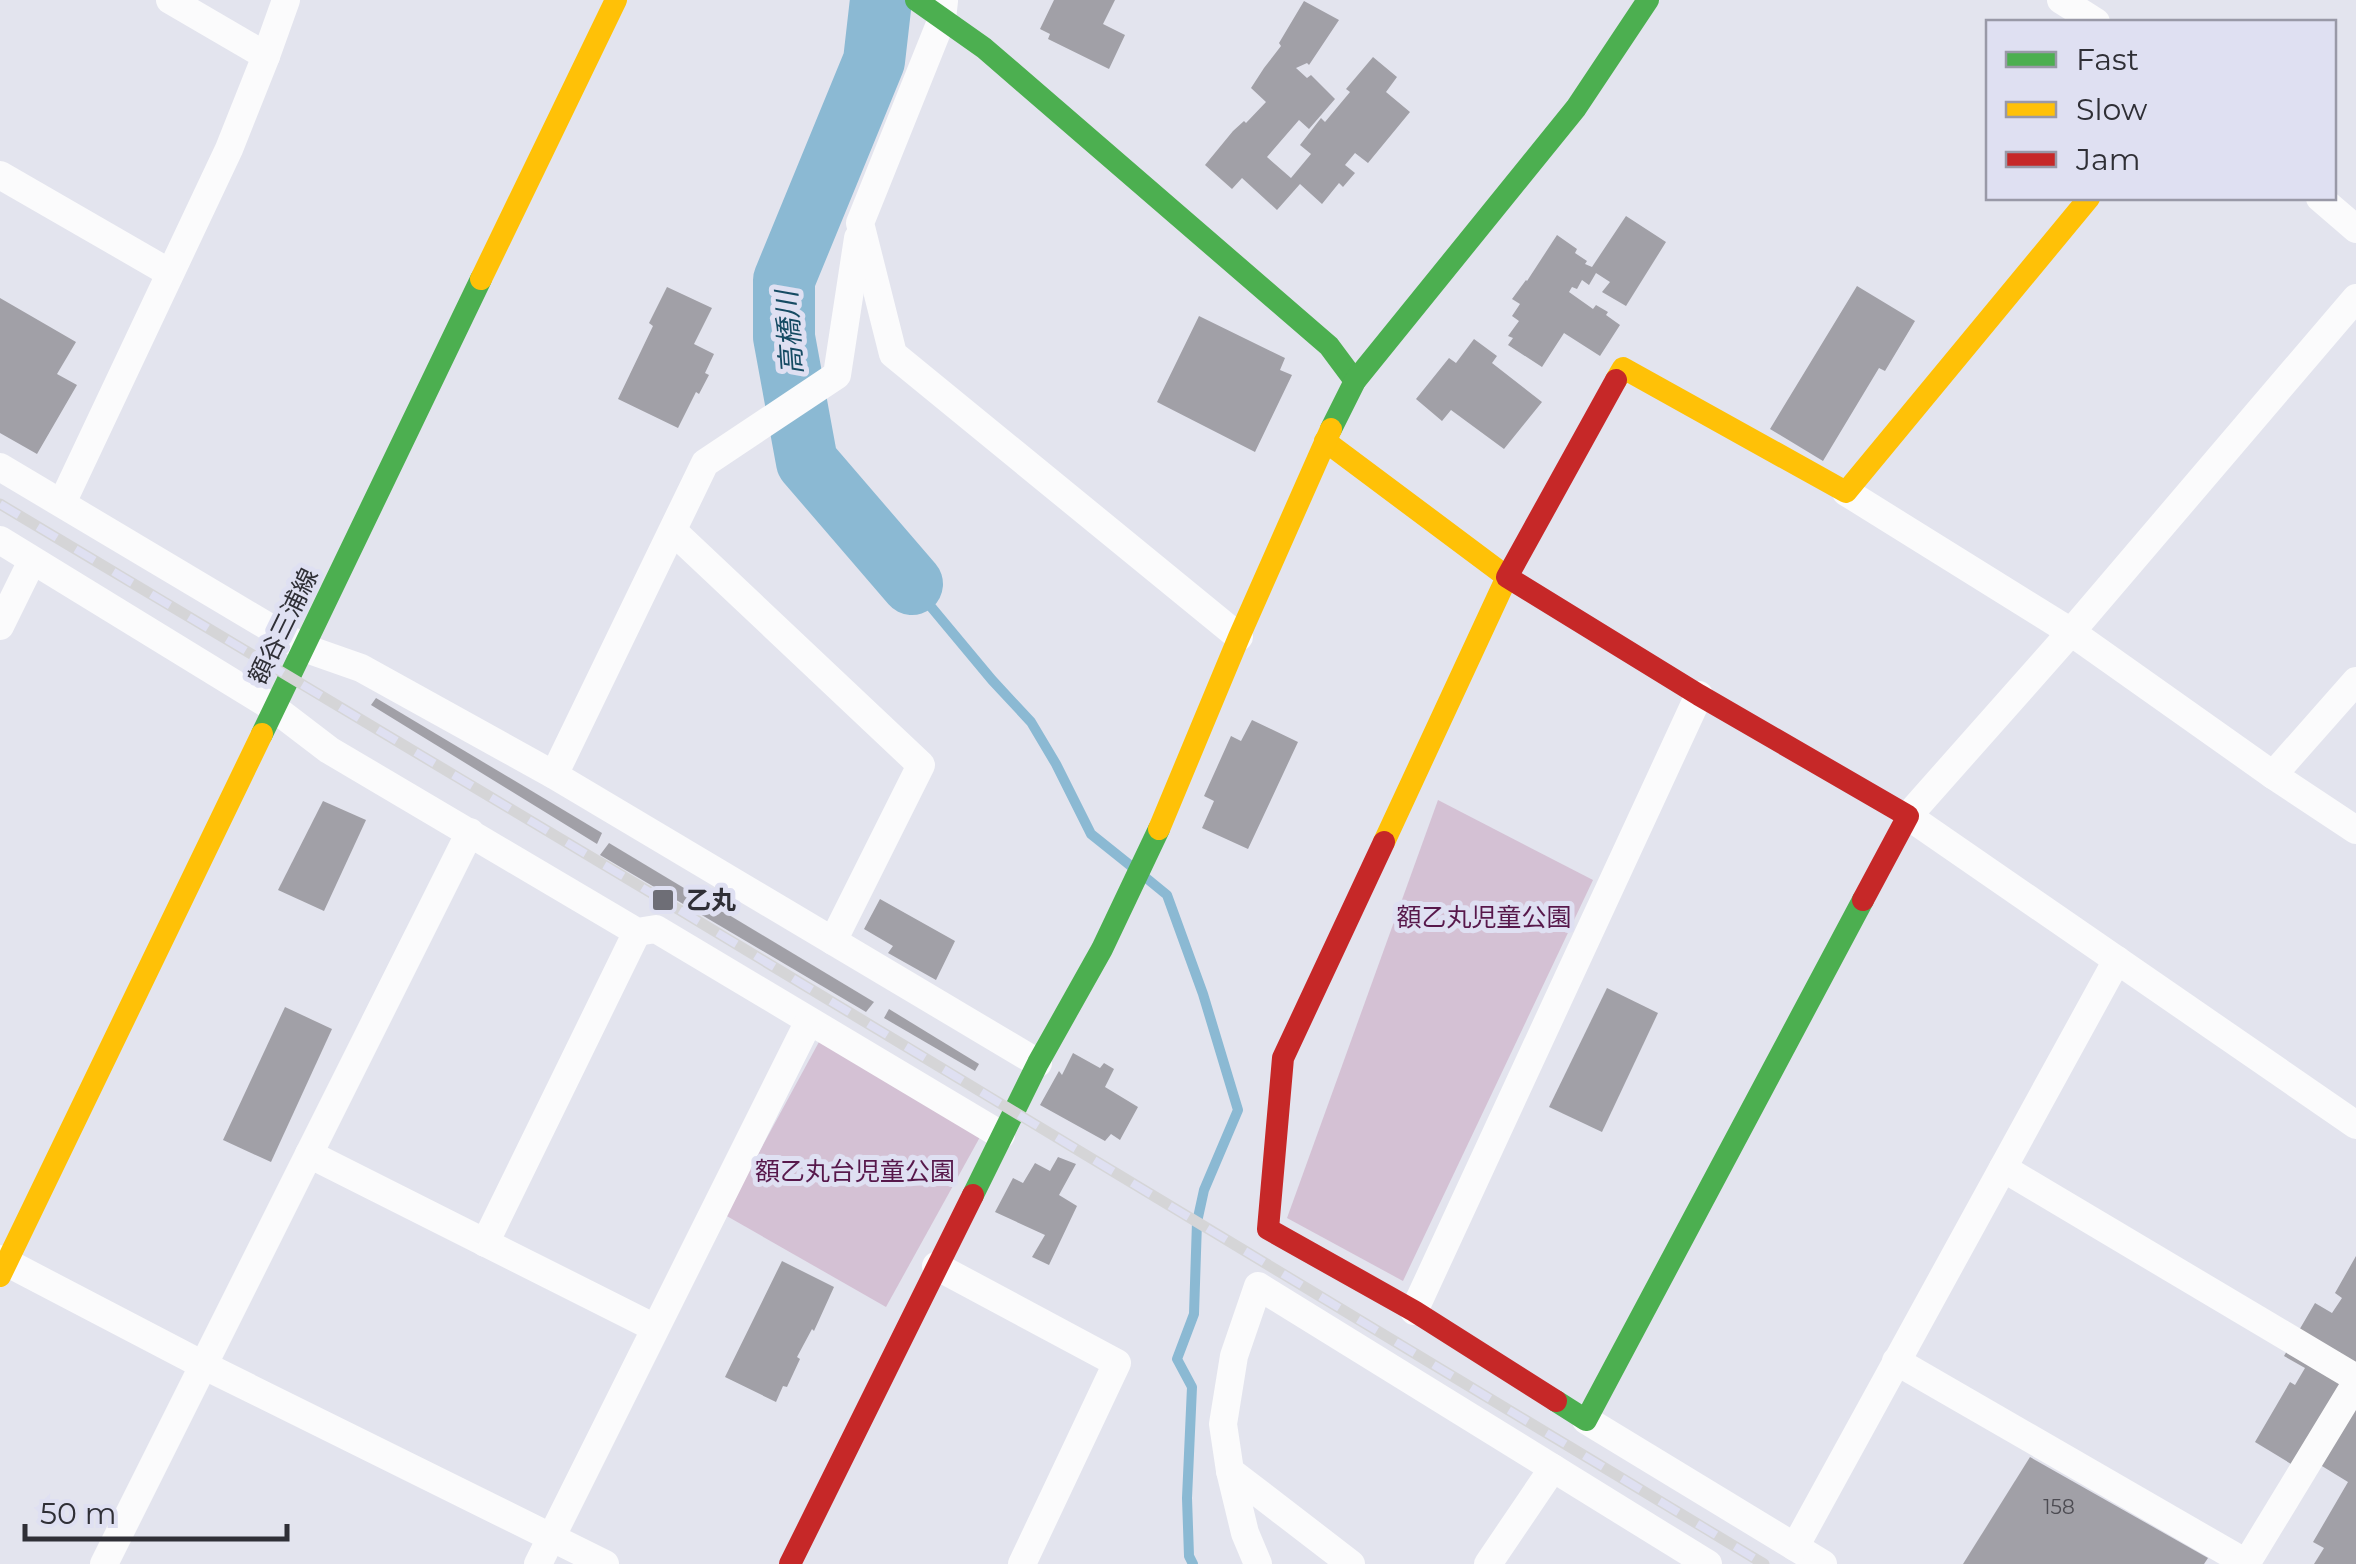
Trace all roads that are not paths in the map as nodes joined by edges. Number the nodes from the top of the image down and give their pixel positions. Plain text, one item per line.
1 (170, 0) edge
2 (286, 0) edge
3 (616, 0) edge
4 (916, 0) edge
5 (1648, 0) edge
6 (2061, 0) edge
7 (943, 10) edge
8 (2093, 20) edge
9 (266, 56) junction
10 (0, 175) edge
11 (2087, 200) edge
12 (2322, 200) edge
13 (860, 223) junction
14 (2356, 229) edge
15 (170, 273) junction
16 (2356, 298) edge
17 (1355, 380) junction
18 (1325, 442) junction
19 (0, 466) edge
20 (1846, 492) junction
21 (62, 504) junction
22 (672, 531) junction
23 (0, 540) edge
24 (32, 561) junction
25 (1507, 577) junction
26 (0, 626) edge
27 (2070, 632) junction
28 (1239, 637) junction
29 (304, 648) junction
30 (2356, 681) edge
31 (1699, 694) junction
32 (274, 708) junction
33 (554, 775) junction
34 (2274, 775) junction
35 (1908, 816) junction
36 (2356, 830) edge
37 (470, 832) junction
38 (637, 932) junction
39 (833, 942) junction
40 (2117, 960) junction
41 (809, 1021) junction
42 (1038, 1063) junction
43 (2356, 1125) edge
44 (1001, 1136) junction
45 (309, 1154) junction
46 (2003, 1168) junction
47 (484, 1243) junction
48 (2, 1266) edge
49 (936, 1266) junction
50 (1414, 1311) junction
51 (656, 1328) junction
52 (1896, 1361) junction
53 (203, 1365) junction
54 (2356, 1380) edge
55 (1586, 1420) junction
56 (1553, 1468) junction
57 (1230, 1471) junction
58 (551, 1536) junction
59 (1795, 1547) junction
60 (104, 1564) edge
61 (538, 1564) edge
62 (606, 1564) edge
63 (790, 1564) edge
64 (1022, 1564) edge
65 (1258, 1564) edge
66 (1351, 1564) edge
67 (1488, 1564) edge
68 (1708, 1564) edge
69 (1823, 1564) edge
70 (2246, 1564) edge

1 - 9 street
2 - 9 street
3 - 29 street, 額谷三浦線
4 - 7 street
5 - 17 street
6 - 8 street
7 - 13 street
7 - 17 street
9 - 15 street
10 - 15 street
11 - 20 street
12 - 14 street
13 - 22 street
13 - 28 street
15 - 21 street
16 - 27 street
17 - 18 street
18 - 25 street
18 - 28 street
19 - 21 street
20 - 25 street
20 - 27 street
21 - 29 street
22 - 33 street
22 - 39 street
23 - 24 street
24 - 26 street
24 - 32 street
25 - 31 street
25 - 50 street
27 - 34 street
27 - 35 street
28 - 42 street
29 - 32 street, 額谷三浦線
29 - 33 street
30 - 34 street
31 - 35 street
31 - 50 street
32 - 37 street
32 - 48 street, 額谷三浦線
33 - 39 street
34 - 36 street
35 - 40 street
35 - 55 street
37 - 38 street
37 - 45 street
38 - 41 street
38 - 47 street
39 - 42 street
40 - 43 street
40 - 46 street
41 - 44 street
41 - 51 street
42 - 44 street
44 - 49 street
45 - 47 street
45 - 53 street
46 - 52 street
46 - 54 street
47 - 51 street
48 - 53 street
49 - 63 street
49 - 64 street
50 - 55 street
51 - 58 street
52 - 59 street
52 - 70 street
53 - 58 street
53 - 60 street
54 - 70 street
55 - 59 street
56 - 57 street
56 - 67 street
56 - 68 street
57 - 65 street
57 - 66 street
58 - 61 street
58 - 62 street
59 - 69 street

